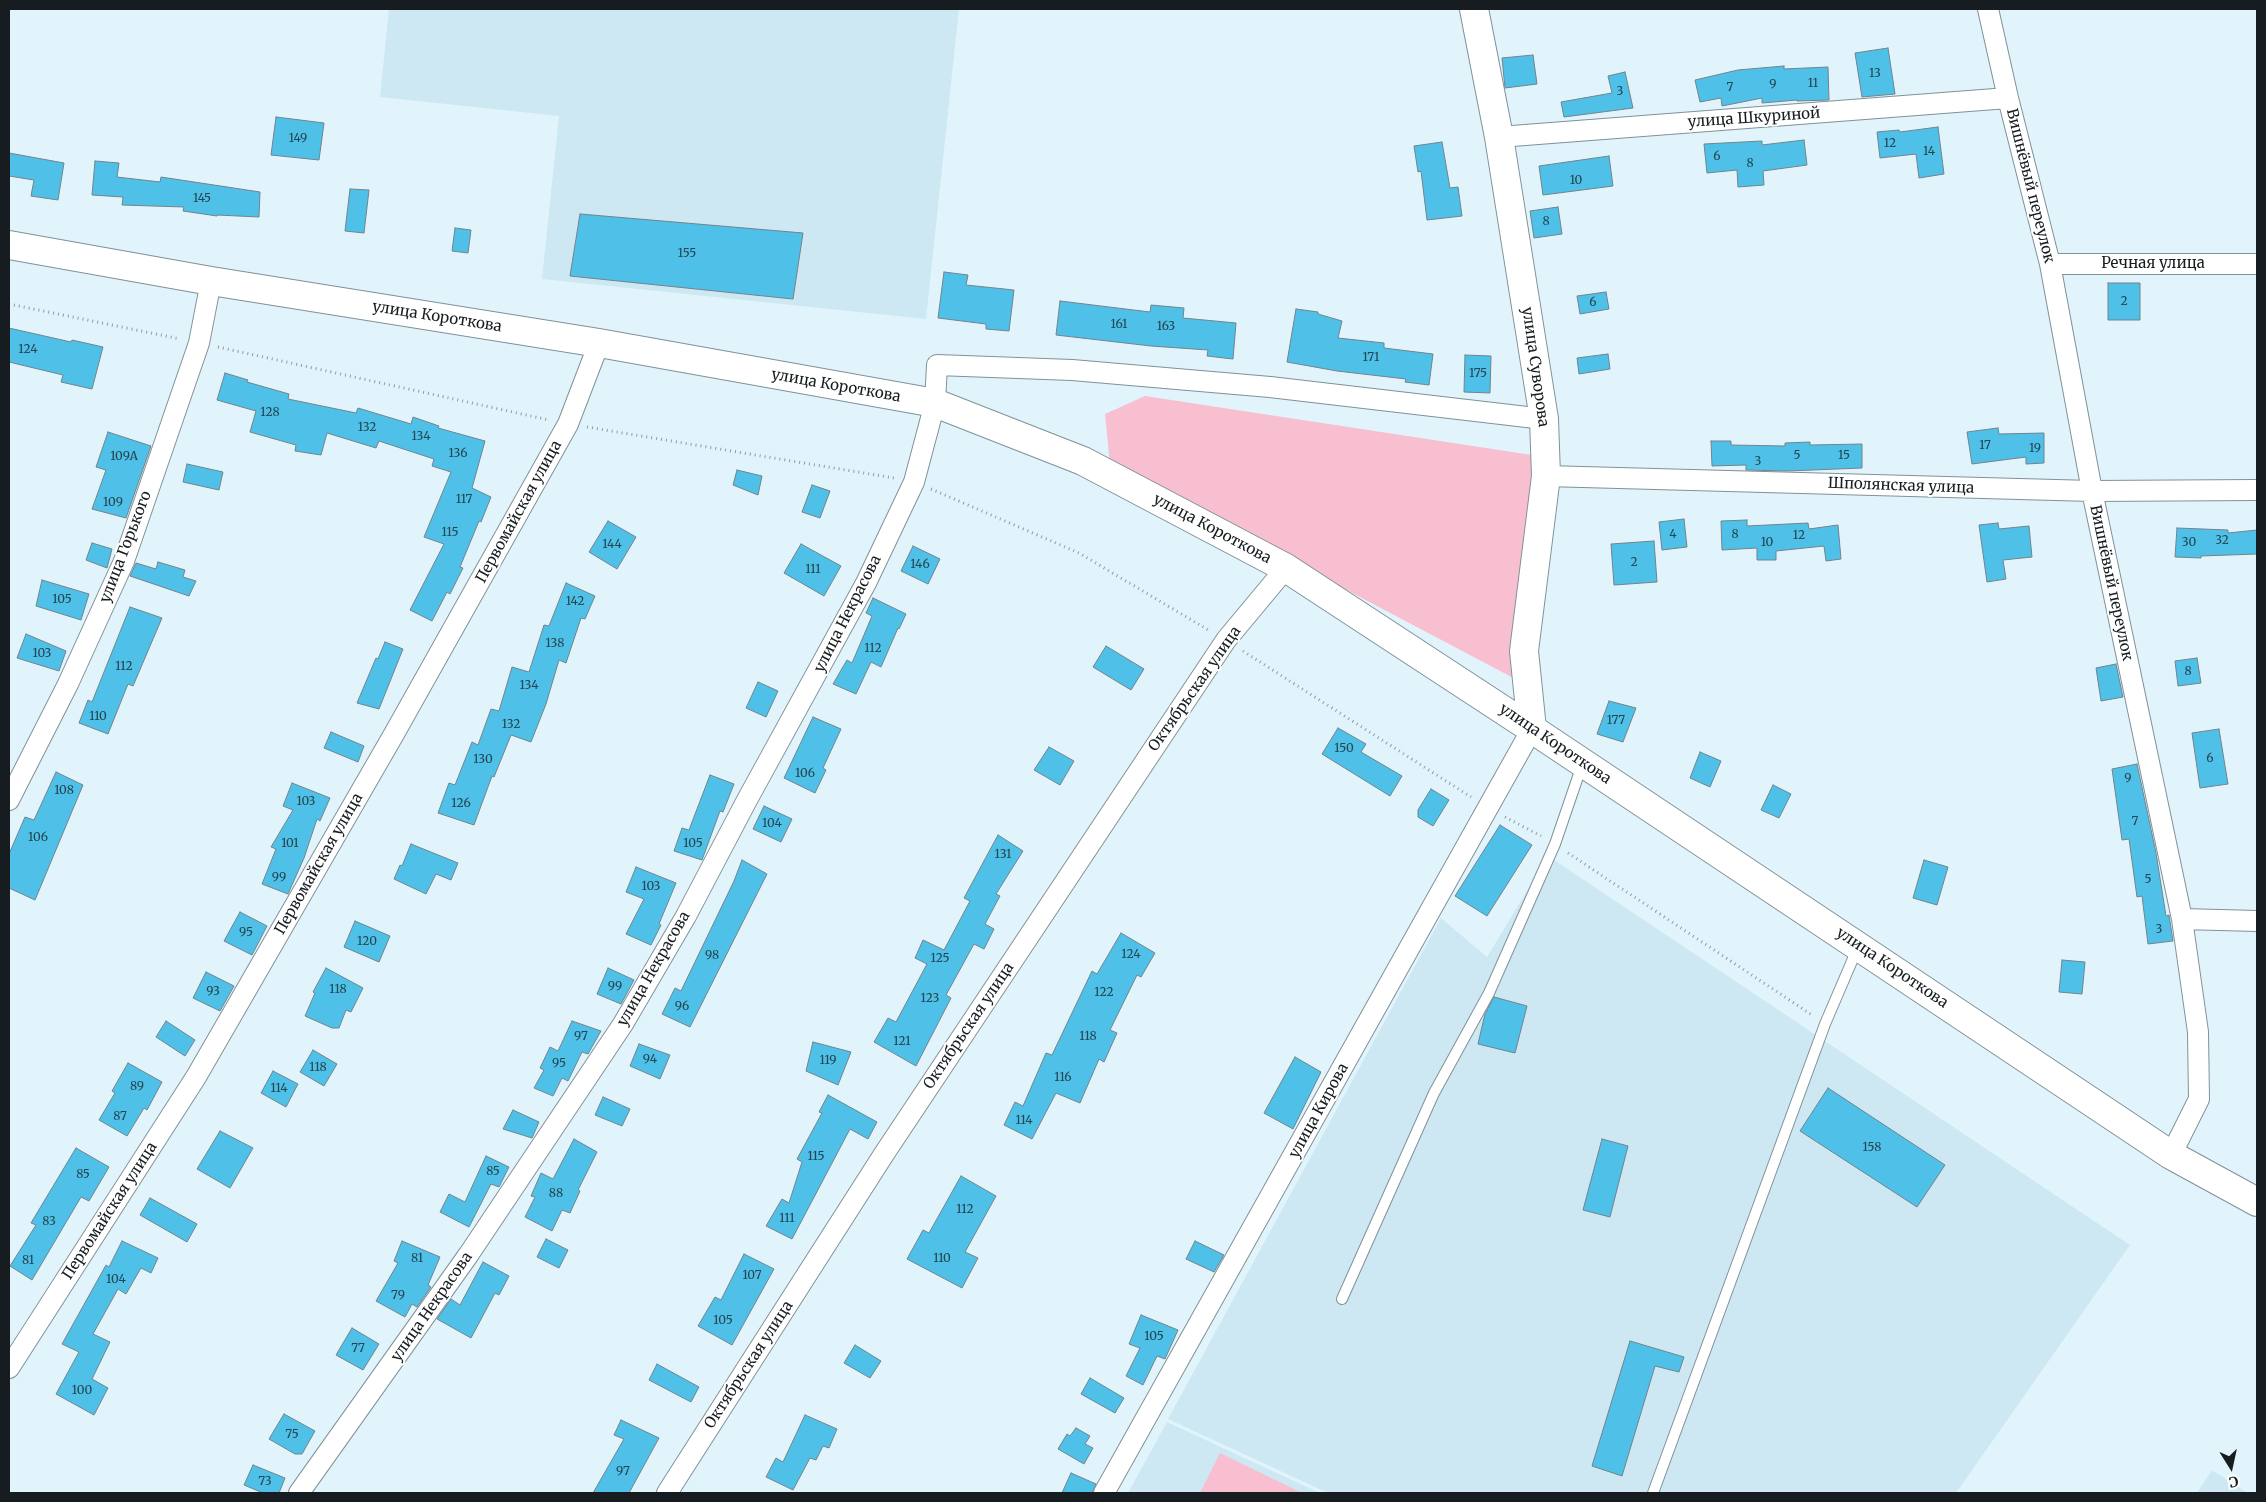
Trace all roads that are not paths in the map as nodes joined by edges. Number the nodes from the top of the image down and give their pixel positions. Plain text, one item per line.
1 (1474, 9) edge
2 (1988, 9) edge
3 (2008, 98) junction
4 (1499, 137) junction
5 (9, 245) edge
6 (2050, 264) junction
7 (2257, 264) edge
8 (211, 281) junction
9 (599, 343) junction
10 (935, 403) junction
11 (1544, 419) junction
12 (1546, 476) junction
13 (2257, 490) edge
14 (2092, 492) junction
15 (1286, 568) junction
16 (1532, 729) junction
17 (1583, 763) junction
18 (9, 800) edge
19 (2182, 919) junction
20 (2257, 921) edge
21 (1858, 946) junction
22 (2171, 1155) junction
23 (2257, 1202) edge
24 (1342, 1299) dead end
25 (9, 1368) edge
26 (299, 1493) edge
27 (667, 1493) edge
28 (1104, 1493) edge
29 (1654, 1493) edge

1 - 4 street, улица Суворова
2 - 3 street, Вишнёвый переулок
3 - 4 street, улица Шкуриной
3 - 6 street, Вишнёвый переулок
4 - 11 street, улица Суворова
5 - 8 street, улица Короткова
6 - 7 street, Речная улица
6 - 14 street, Вишнёвый переулок
8 - 9 street, улица Короткова
8 - 18 street, улица Горького
9 - 10 street, улица Короткова
9 - 25 street, Первомайская улица
10 - 11 street, улица Некрасова
10 - 15 street, улица Короткова
10 - 26 street, улица Некрасова
11 - 12 street, улица Суворова
12 - 14 street, Шполянская улица
12 - 16 street, улица Суворова
13 - 14 street, Шполянская улица
14 - 19 street, Вишнёвый переулок
15 - 16 street, улица Короткова
15 - 27 street, Октябрьская улица
16 - 17 street, улица Короткова
16 - 28 street, улица Кирова
17 - 21 street, улица Короткова
17 - 24 lane
19 - 20 street
19 - 22 street, Вишнёвый переулок
21 - 22 street, улица Короткова
21 - 29 lane
22 - 23 street, улица Короткова

